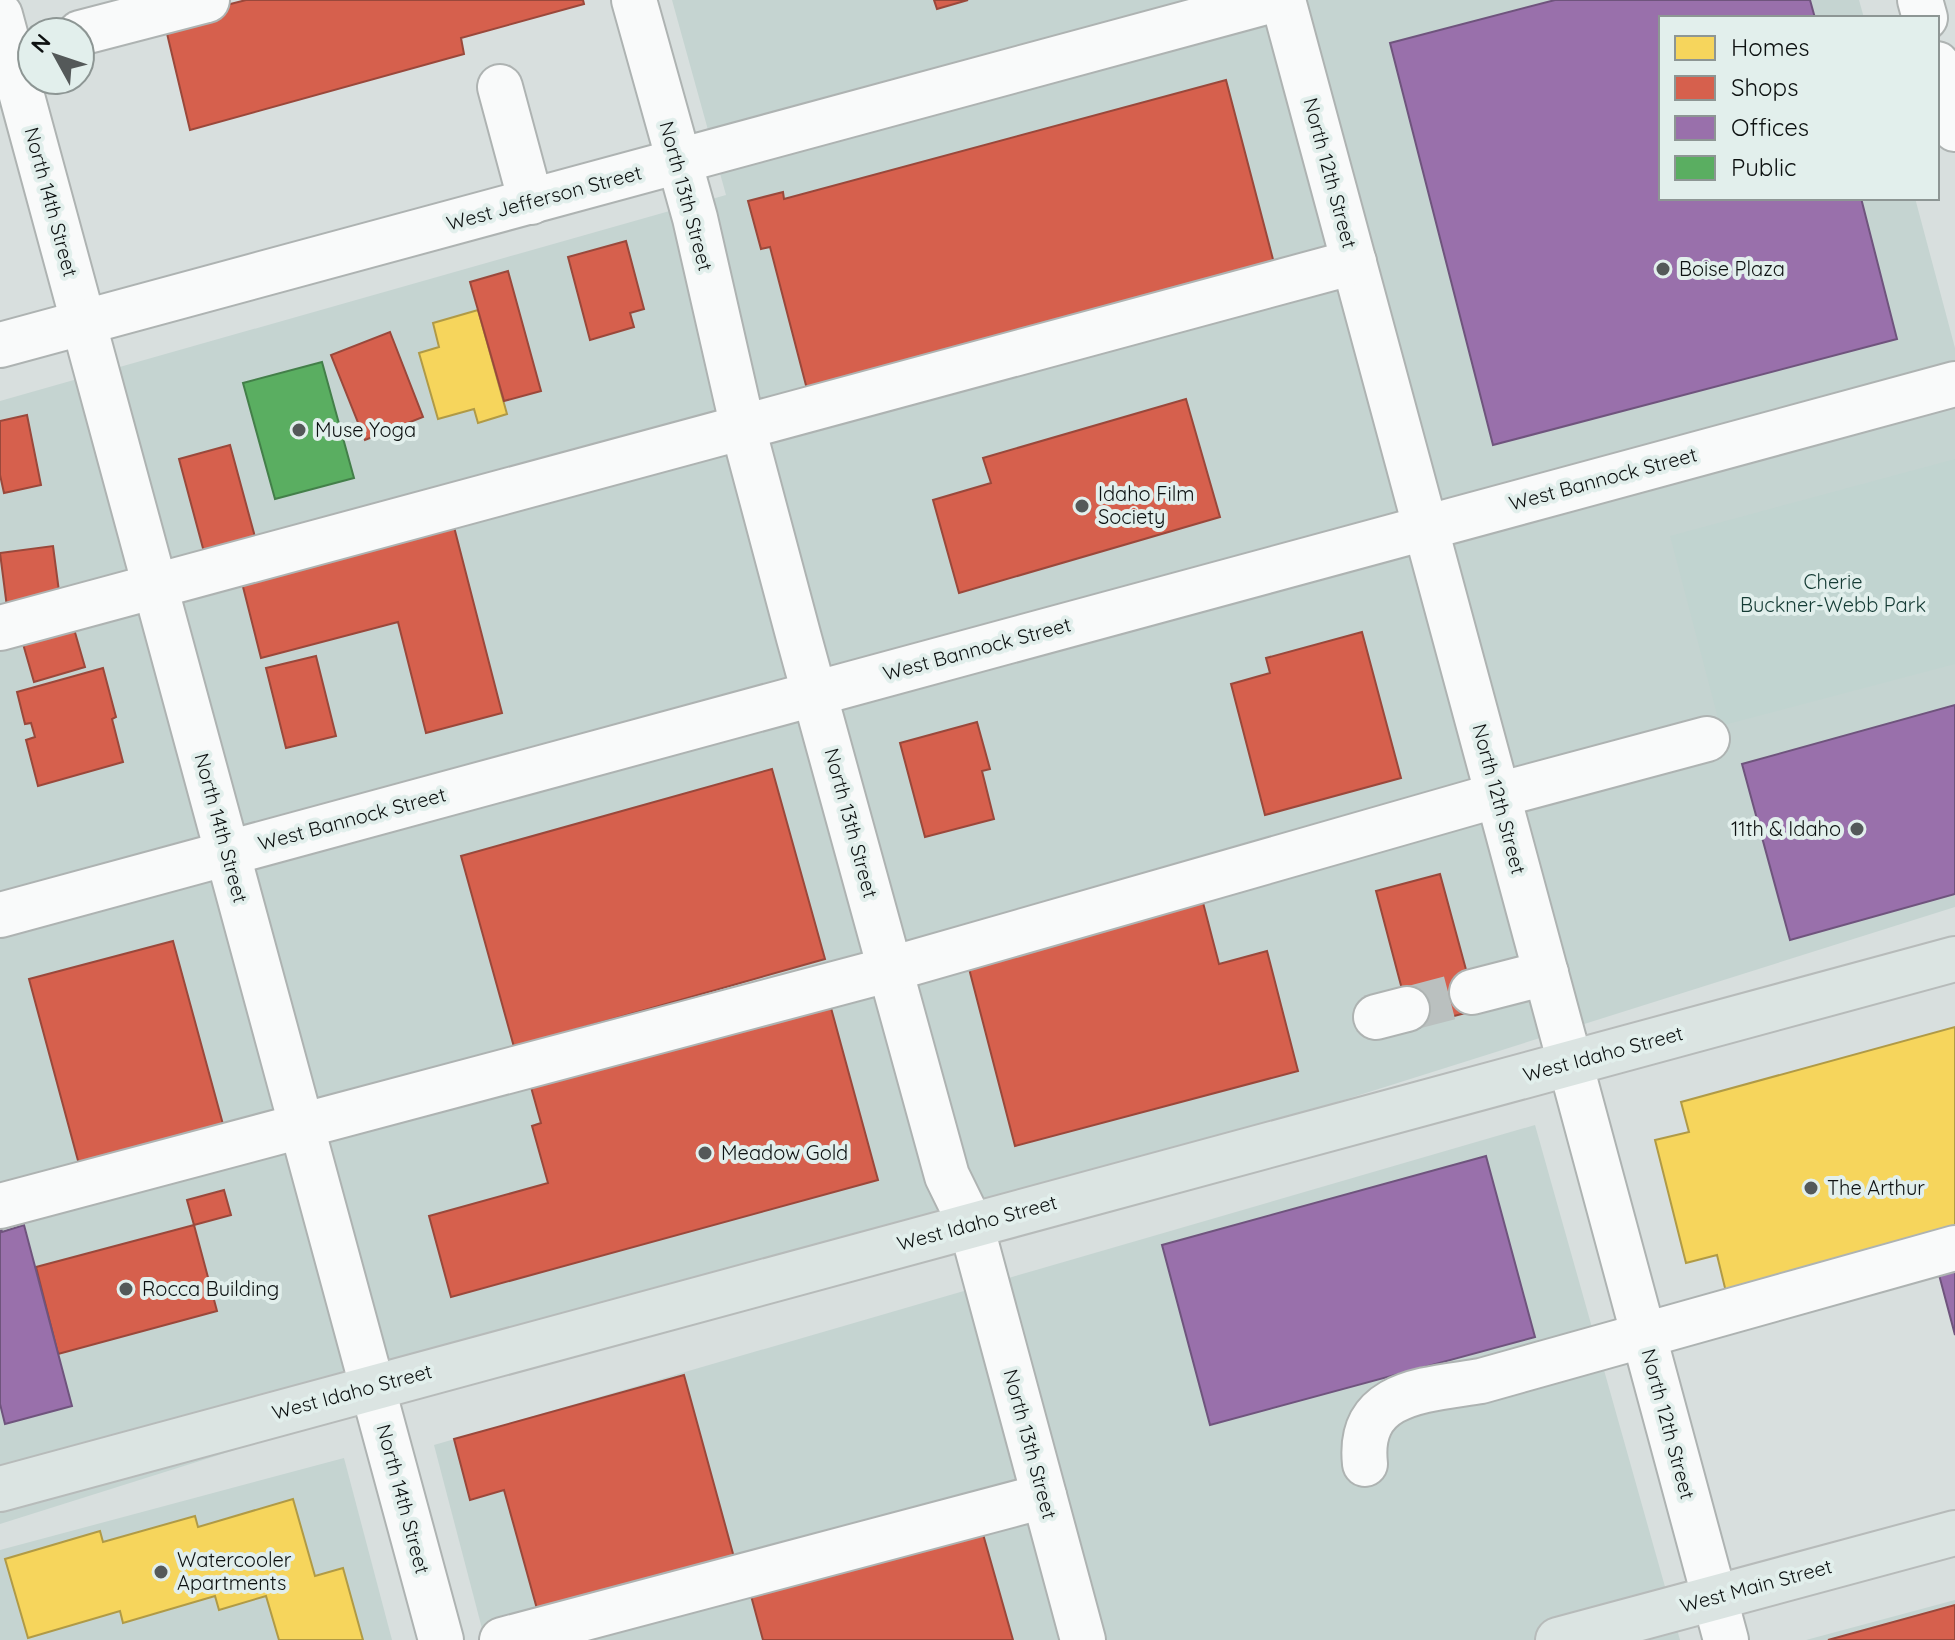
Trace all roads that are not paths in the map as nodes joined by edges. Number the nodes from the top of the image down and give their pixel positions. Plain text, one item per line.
1 (207, 0) edge
2 (634, 0) edge
3 (1273, 0) edge
4 (1283, 0) edge
5 (96, 29) edge
6 (10, 42) edge
7 (500, 87) dead end
8 (677, 161) junction
9 (531, 202) junction
10 (1354, 262) junction
11 (84, 323) junction
12 (0, 345) edge
13 (1955, 384) edge
14 (743, 428) junction
15 (1425, 527) junction
16 (155, 586) junction
17 (0, 628) edge
18 (815, 692) junction
19 (1707, 739) dead end
20 (1498, 795) junction
21 (227, 853) junction
22 (0, 915) edge
23 (1955, 959) edge
24 (891, 969) junction
25 (1546, 973) junction
26 (1472, 992) tunnel mouth
27 (1570, 1062) junction
28 (302, 1127) junction
29 (0, 1206) edge
30 (971, 1225) junction
31 (1955, 1248) edge
32 (1644, 1334) junction
33 (372, 1386) junction
34 (1365, 1464) dead end
35 (0, 1489) edge
36 (1044, 1496) junction
37 (1955, 1533) edge
38 (1715, 1598) junction
39 (441, 1640) edge
40 (502, 1640) edge
41 (1083, 1640) edge
42 (1558, 1640) edge
43 (1726, 1640) edge

1 - 5 street
2 - 8 street, North 13th Street
3 - 8 street, West Jefferson Street
4 - 10 street, North 12th Street
6 - 11 street, North 14th Street
7 - 9 street
8 - 9 street, West Jefferson Street
8 - 14 street, North 13th Street
9 - 11 street, West Jefferson Street
10 - 14 street
10 - 15 street, North 12th Street
11 - 12 street, West Jefferson Street
11 - 16 street, North 14th Street
13 - 15 street, West Bannock Street
14 - 16 street
14 - 18 street, North 13th Street
15 - 18 street, West Bannock Street
15 - 20 street, North 12th Street
16 - 17 street
16 - 21 street, North 14th Street
18 - 21 street, West Bannock Street
18 - 24 street, North 13th Street
19 - 20 street
20 - 24 street
20 - 25 street, North 12th Street
21 - 22 street, West Bannock Street
21 - 28 street, North 14th Street
23 - 27 main road, West Idaho Street
24 - 28 street
24 - 30 street, North 13th Street
25 - 26 street
25 - 27 street, North 12th Street
27 - 30 main road, West Idaho Street
27 - 32 street, North 12th Street
28 - 29 street
28 - 33 street, North 14th Street
30 - 33 main road, West Idaho Street
30 - 36 street, North 13th Street
31 - 32 street
32 - 34 street
32 - 38 street, North 12th Street
33 - 35 main road, West Idaho Street
33 - 39 street, North 14th Street
36 - 40 street
36 - 41 street, North 13th Street
37 - 38 main road, West Main Street
38 - 42 main road, West Main Street
38 - 43 street, North 12th Street

